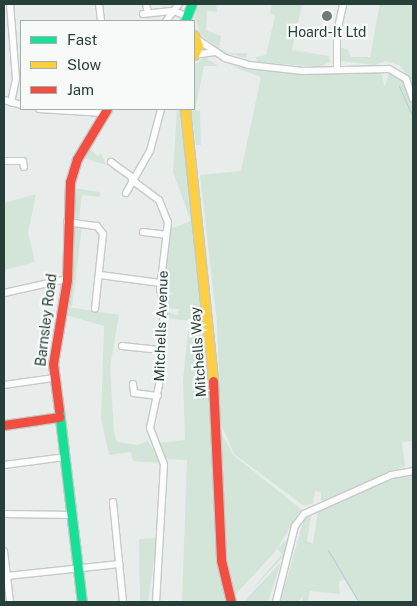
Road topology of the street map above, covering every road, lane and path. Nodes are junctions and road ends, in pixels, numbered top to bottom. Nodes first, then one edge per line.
1 (10, 4) edge
2 (99, 4) edge
3 (146, 4) edge
4 (179, 4) edge
5 (343, 4) edge
6 (174, 11) junction
7 (189, 14) edge
8 (101, 20) edge
9 (167, 20) edge
10 (195, 37) edge
11 (215, 52) junction
12 (18, 55) edge
13 (195, 55) edge
14 (337, 70) junction
15 (413, 99) edge
16 (4, 100) edge
17 (11, 102) junction
18 (20, 105) edge
19 (72, 110) edge
20 (161, 110) edge
21 (185, 110) edge
22 (106, 111) edge
23 (4, 161) edge
24 (111, 162) dead end
25 (24, 167) dead end
26 (133, 179) junction
27 (126, 193) dead end
28 (66, 222) junction
29 (143, 232) dead end
30 (166, 235) junction
31 (100, 275) junction
32 (67, 279) junction
33 (160, 283) junction
34 (4, 293) edge
35 (95, 309) dead end
36 (122, 346) dead end
37 (159, 350) junction
38 (53, 378) junction
39 (133, 384) dead end
40 (4, 385) edge
41 (158, 396) junction
42 (59, 417) junction
43 (4, 425) edge
44 (66, 457) junction
45 (4, 465) edge
46 (413, 471) edge
47 (113, 502) dead end
48 (4, 514) edge
49 (74, 515) junction
50 (4, 551) edge
51 (119, 564) junction
52 (78, 569) junction
53 (7, 576) junction
54 (231, 598) edge
55 (10, 602) edge
56 (82, 602) edge
57 (123, 602) edge
58 (156, 602) edge
59 (236, 602) edge
60 (276, 602) edge

1 - 12 street
2 - 8 street
3 - 6 street
4 - 6 street
5 - 14 street
6 - 7 street
6 - 9 street
10 - 11 street
11 - 13 street
11 - 14 street
12 - 17 street
14 - 15 street
16 - 17 street
17 - 18 street
19 - 22 street
20 - 26 street
21 - 54 street, Mitchells Way
22 - 28 street, Barnsley Road
23 - 25 street
24 - 26 street, Mitchells Avenue
26 - 27 street
26 - 30 street, Mitchells Avenue
28 - 31 street
28 - 32 street, Barnsley Road
29 - 30 street
30 - 33 street, Mitchells Avenue
31 - 33 street
31 - 35 street
32 - 34 street
32 - 38 street, Barnsley Road
33 - 37 street, Mitchells Avenue
36 - 37 street
37 - 41 street, Mitchells Avenue
38 - 40 street
38 - 42 street, Barnsley Road
39 - 41 street
41 - 58 street, Mitchells Avenue
42 - 43 street
42 - 44 street, Barnsley Road
44 - 45 street
44 - 49 street, Barnsley Road
46 - 60 street
47 - 51 street
48 - 49 street
49 - 52 street, Barnsley Road
50 - 53 street
51 - 52 street
51 - 57 street
52 - 53 street
52 - 56 street, Barnsley Road
53 - 55 street
54 - 59 street, Mitchells Way

